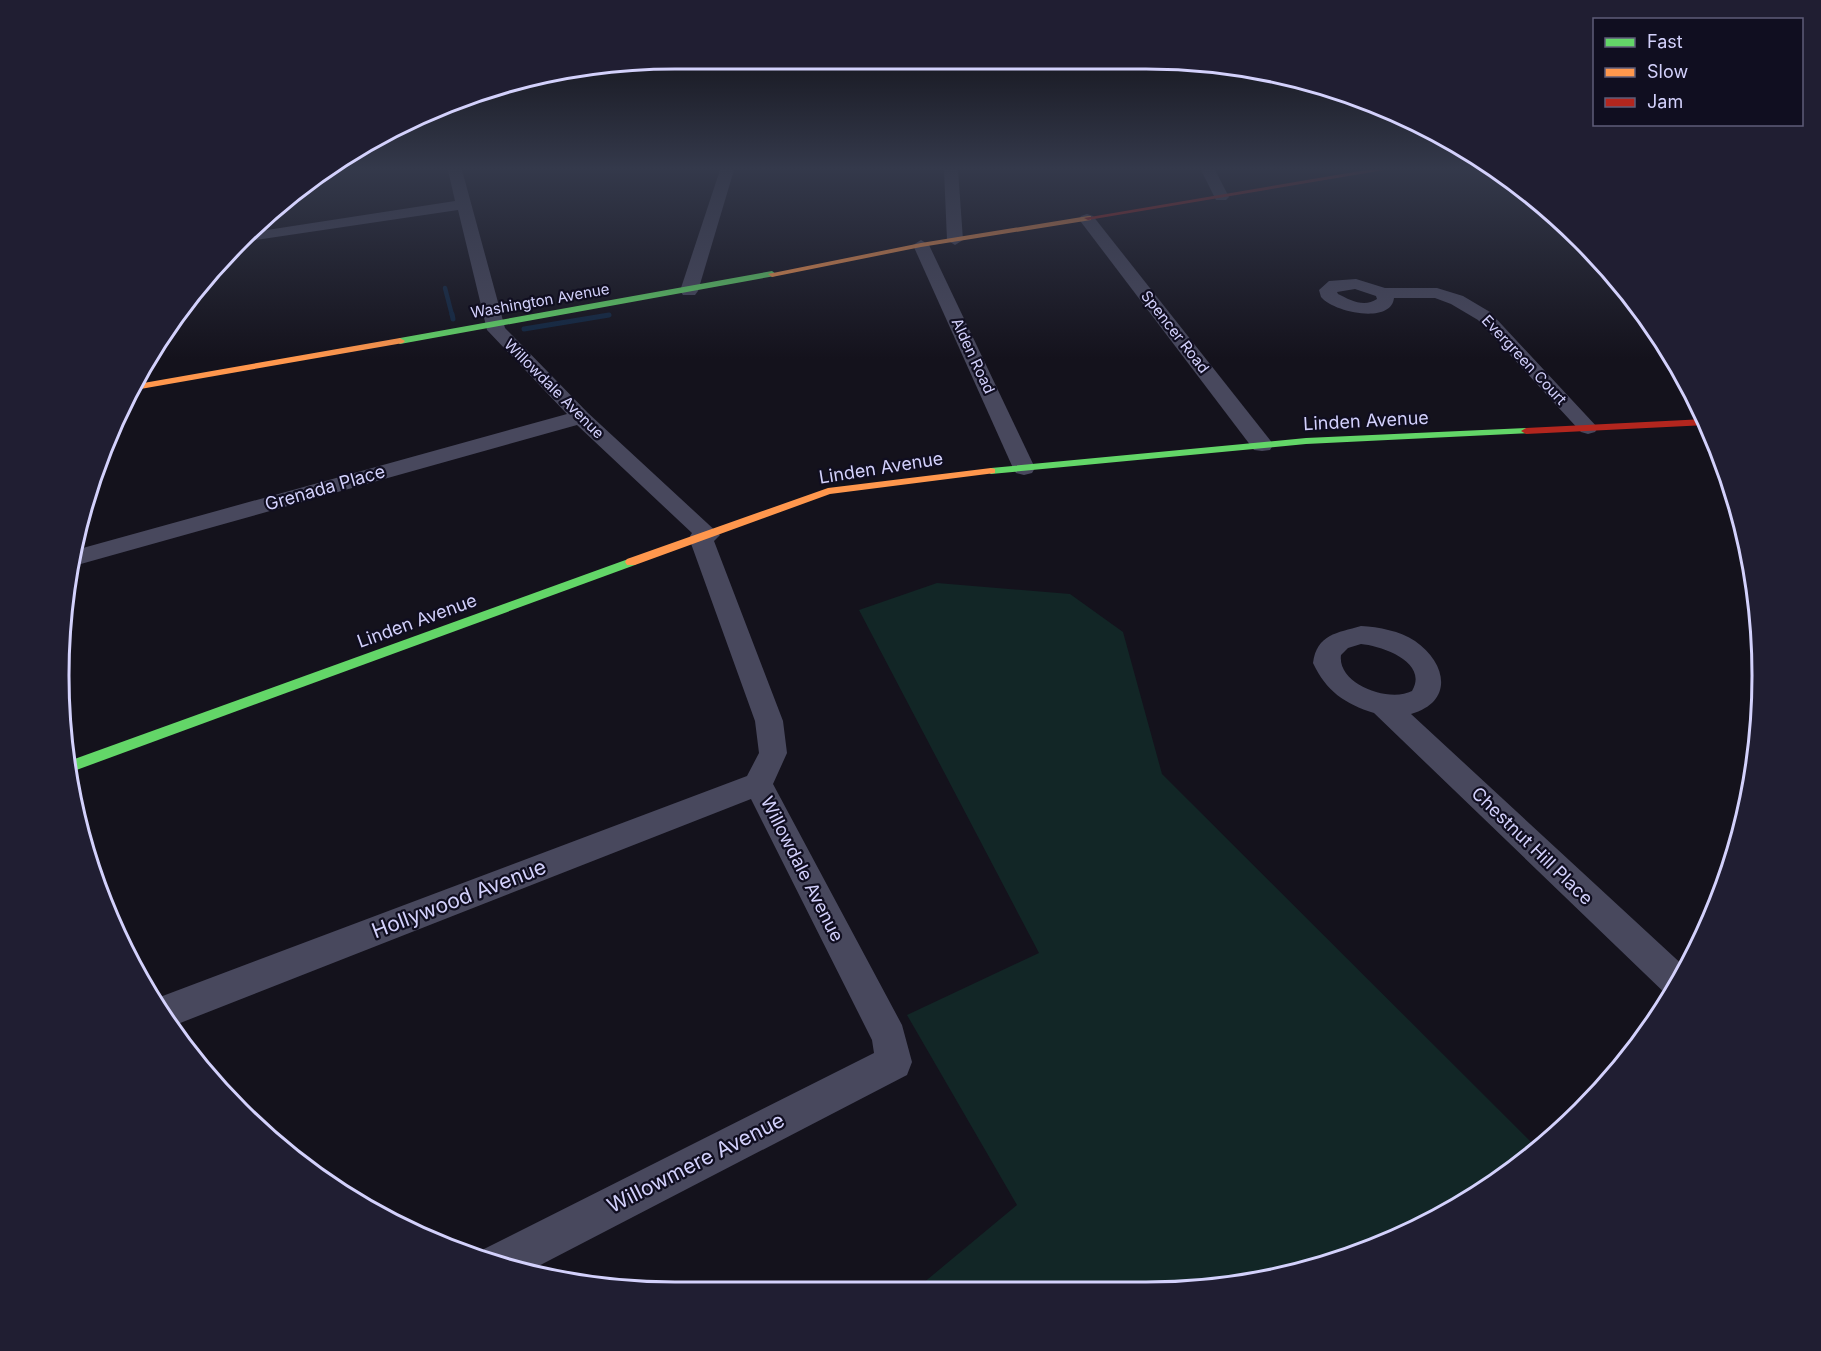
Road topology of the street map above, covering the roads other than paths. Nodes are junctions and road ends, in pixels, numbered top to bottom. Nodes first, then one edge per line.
1 (470, 233) edge
2 (707, 233) edge
3 (955, 233) edge
4 (999, 233) edge
5 (1098, 233) edge
6 (955, 240) junction
7 (921, 245) junction
8 (689, 291) junction
9 (1384, 293) dead end
10 (495, 326) junction
11 (143, 386) edge
12 (581, 417) junction
13 (1696, 422) edge
14 (1588, 428) junction
15 (1262, 445) junction
16 (1024, 468) junction
17 (704, 537) junction
18 (81, 556) edge
19 (1384, 706) dead end
20 (76, 764) edge
21 (758, 784) junction
22 (1672, 978) edge
23 (170, 1011) edge
24 (894, 1062) joint
25 (510, 1258) edge

1 - 10 street, Willowdale Avenue
2 - 8 street
3 - 6 street
4 - 6 street, Washington Avenue
5 - 15 street, Spencer Road
6 - 7 street, Washington Avenue
7 - 8 street, Washington Avenue
7 - 16 street, Alden Road
8 - 10 street, Washington Avenue
9 - 14 street, Evergreen Court
10 - 11 street, Washington Avenue
10 - 12 street, Willowdale Avenue
12 - 17 street, Willowdale Avenue
12 - 18 street, Grenada Place
13 - 14 street, Linden Avenue
14 - 15 street, Linden Avenue
15 - 16 street, Linden Avenue
16 - 17 street, Linden Avenue
17 - 20 street, Linden Avenue
17 - 21 street, Willowdale Avenue
19 - 22 street, Chestnut Hill Place
21 - 23 street, Hollywood Avenue
21 - 24 street, Willowdale Avenue
24 - 25 street, Willowmere Avenue

